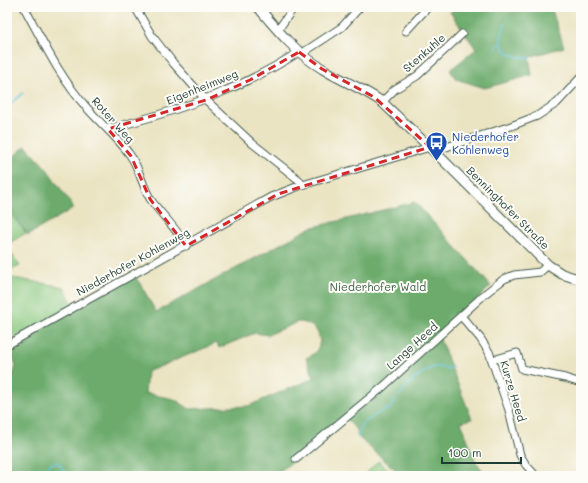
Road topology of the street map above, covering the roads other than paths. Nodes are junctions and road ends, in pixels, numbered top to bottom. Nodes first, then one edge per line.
1 (24, 7) edge
2 (135, 7) edge
3 (258, 7) edge
4 (294, 7) edge
5 (360, 7) edge
6 (428, 7) edge
7 (278, 30) junction
8 (406, 31) dead end
9 (462, 34) dead end
10 (300, 53) junction
11 (581, 76) edge
12 (206, 100) junction
13 (382, 102) junction
14 (108, 129) junction
15 (432, 149) junction
16 (302, 186) junction
17 (186, 246) junction
18 (548, 265) junction
19 (581, 280) edge
20 (461, 316) junction
21 (7, 345) edge
22 (492, 360) junction
23 (581, 383) edge
24 (296, 459) dead end
25 (536, 476) edge

1 - 14 street, Roter Weg
2 - 12 street
3 - 7 main road, Benninghofer Straße
4 - 7 street
5 - 10 street, Eigenheimweg
6 - 8 street
7 - 10 main road, Benninghofer Straße
9 - 13 street, Stenkuhle
10 - 12 street, Eigenheimweg
10 - 13 main road, Benninghofer Straße
11 - 15 street, Niederhofer Kohlenweg
12 - 14 street, Eigenheimweg
12 - 16 street
13 - 15 main road, Benninghofer Straße
14 - 17 street, Roter Weg
15 - 16 street, Niederhofer Kohlenweg
15 - 18 main road, Benninghofer Straße
16 - 17 street, Niederhofer Kohlenweg
17 - 21 street, Niederhofer Kohlenweg
18 - 19 main road, Benninghofer Straße
18 - 20 street, Lange Heed
20 - 22 street, Kurze Heed
20 - 24 street, Lange Heed
22 - 23 street
22 - 25 street, Kurze Heed

